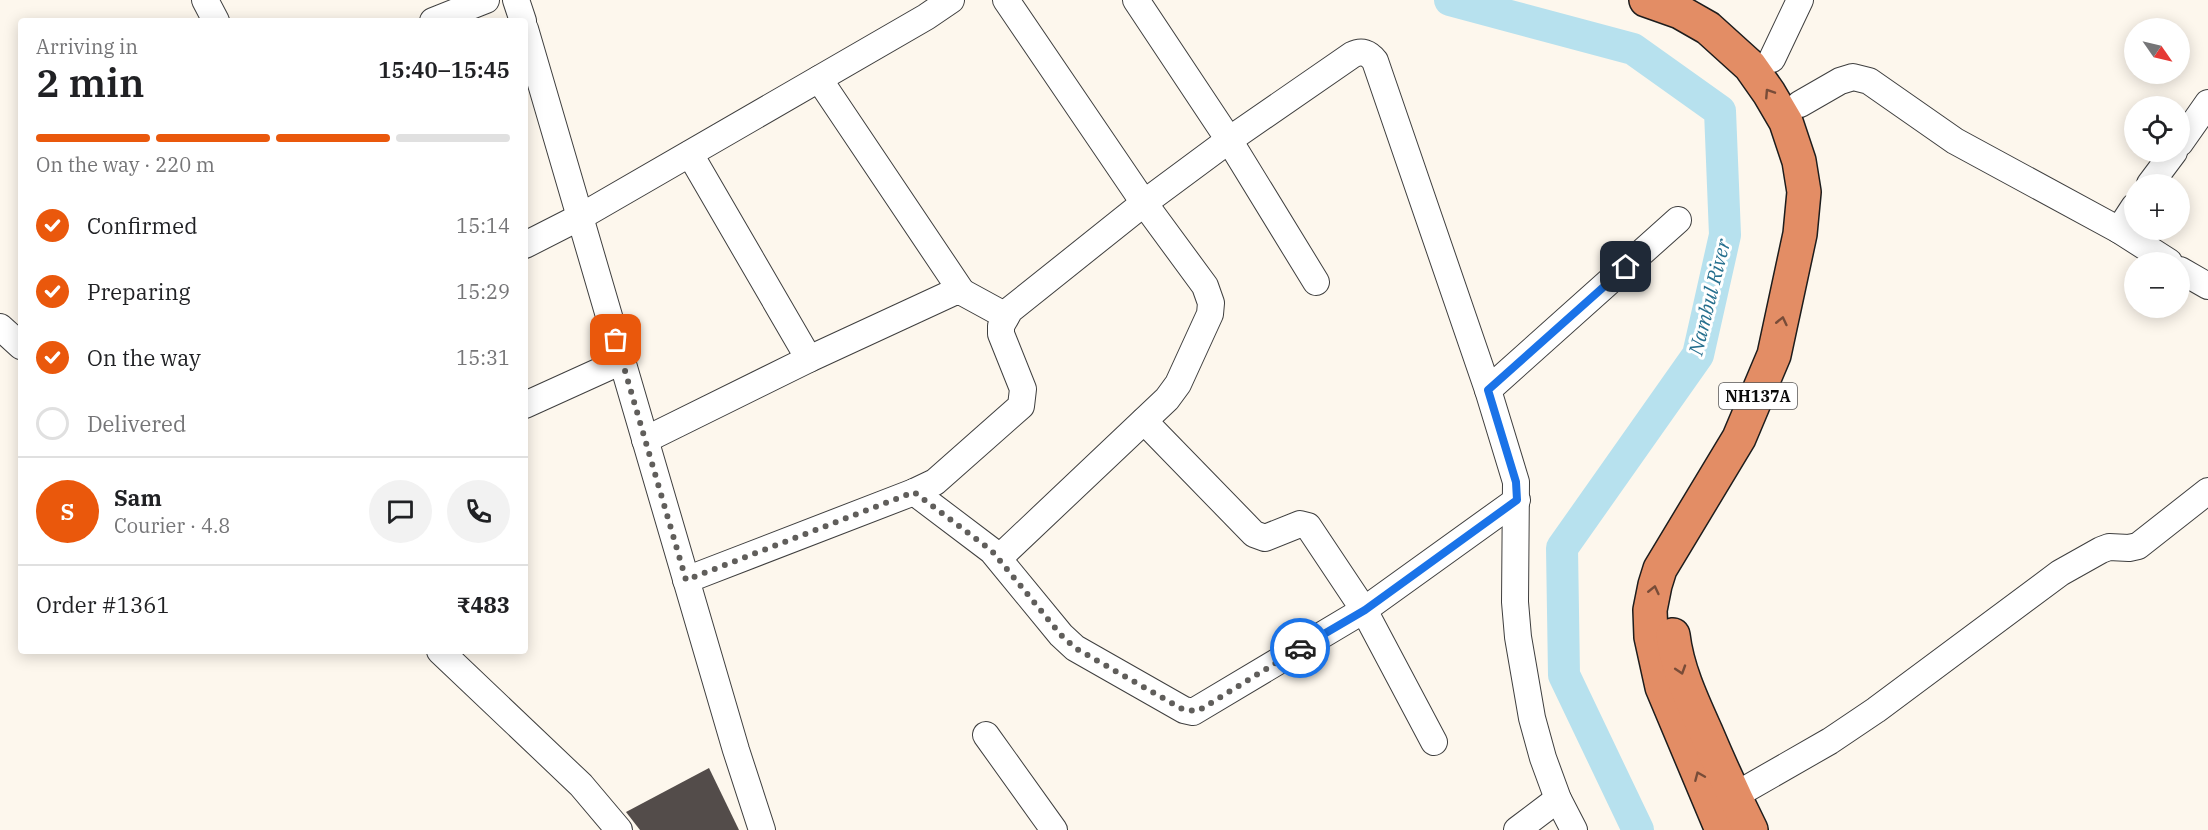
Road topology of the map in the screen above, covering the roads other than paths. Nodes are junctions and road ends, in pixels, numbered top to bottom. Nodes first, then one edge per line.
1 (205, 0) edge
2 (486, 0) edge
3 (516, 0) edge
4 (951, 0) edge
5 (1006, 0) edge
6 (1136, 0) edge
7 (1646, 0) edge
8 (1800, 0) edge
9 (1688, 4) edge
10 (214, 18) edge
11 (441, 18) edge
12 (522, 18) edge
13 (528, 39) edge
14 (1772, 59) junction
15 (819, 79) junction
16 (2208, 103) edge
17 (1800, 104) junction
18 (2190, 129) edge
19 (1229, 140) junction
20 (690, 154) junction
21 (1144, 203) junction
22 (580, 217) junction
23 (1678, 220) dead end
24 (2124, 222) edge
25 (2119, 230) junction
26 (528, 243) edge
27 (2153, 252) edge
28 (2190, 275) edge
29 (1317, 282) dead end
30 (2207, 284) edge
31 (962, 292) junction
32 (1006, 316) junction
33 (809, 359) junction
34 (622, 361) junction
35 (1488, 390) junction
36 (528, 404) edge
37 (1144, 421) junction
38 (645, 440) junction
39 (914, 492) junction
40 (2208, 492) edge
41 (1517, 500) junction
42 (999, 558) junction
43 (686, 580) junction
44 (1365, 610) junction
45 (443, 654) edge
46 (986, 735) dead end
47 (1434, 742) dead end
48 (1734, 796) junction
49 (1558, 799) junction
50 (619, 830) edge
51 (762, 830) edge
52 (1054, 830) edge
53 (1517, 830) edge
54 (1574, 830) edge
55 (1722, 830) edge
56 (1751, 830) edge

1 - 10 street
2 - 11 street
3 - 12 street
4 - 15 street
5 - 21 street
6 - 19 street
7 - 9 highway, NH137A
8 - 14 street
9 - 14 highway, NH137A
55 -> 9 highway, NH137A
13 - 22 street
14 - 17 highway, NH137A
15 - 20 street
15 - 31 street
16 - 18 street
17 - 25 street
17 -> 48 highway, NH137A
19 - 21 street
19 - 29 street
19 - 35 street
20 - 22 street
20 - 33 street
21 - 32 street
21 - 37 street
22 - 26 street
22 - 34 street
23 - 35 street
24 - 25 street
25 - 27 street
28 - 30 street
31 - 32 street
31 - 33 street
32 - 39 street
33 - 38 street
34 - 36 street
34 - 38 street
35 - 41 street
37 - 42 street
37 - 44 street
38 - 43 street
39 - 42 street
39 - 43 street
40 - 48 street
41 - 44 street
41 - 49 street
42 - 44 street
43 - 51 street
44 - 47 street
45 - 50 street
46 - 52 street
48 - 56 highway, NH137A
49 - 53 street
49 - 54 street

